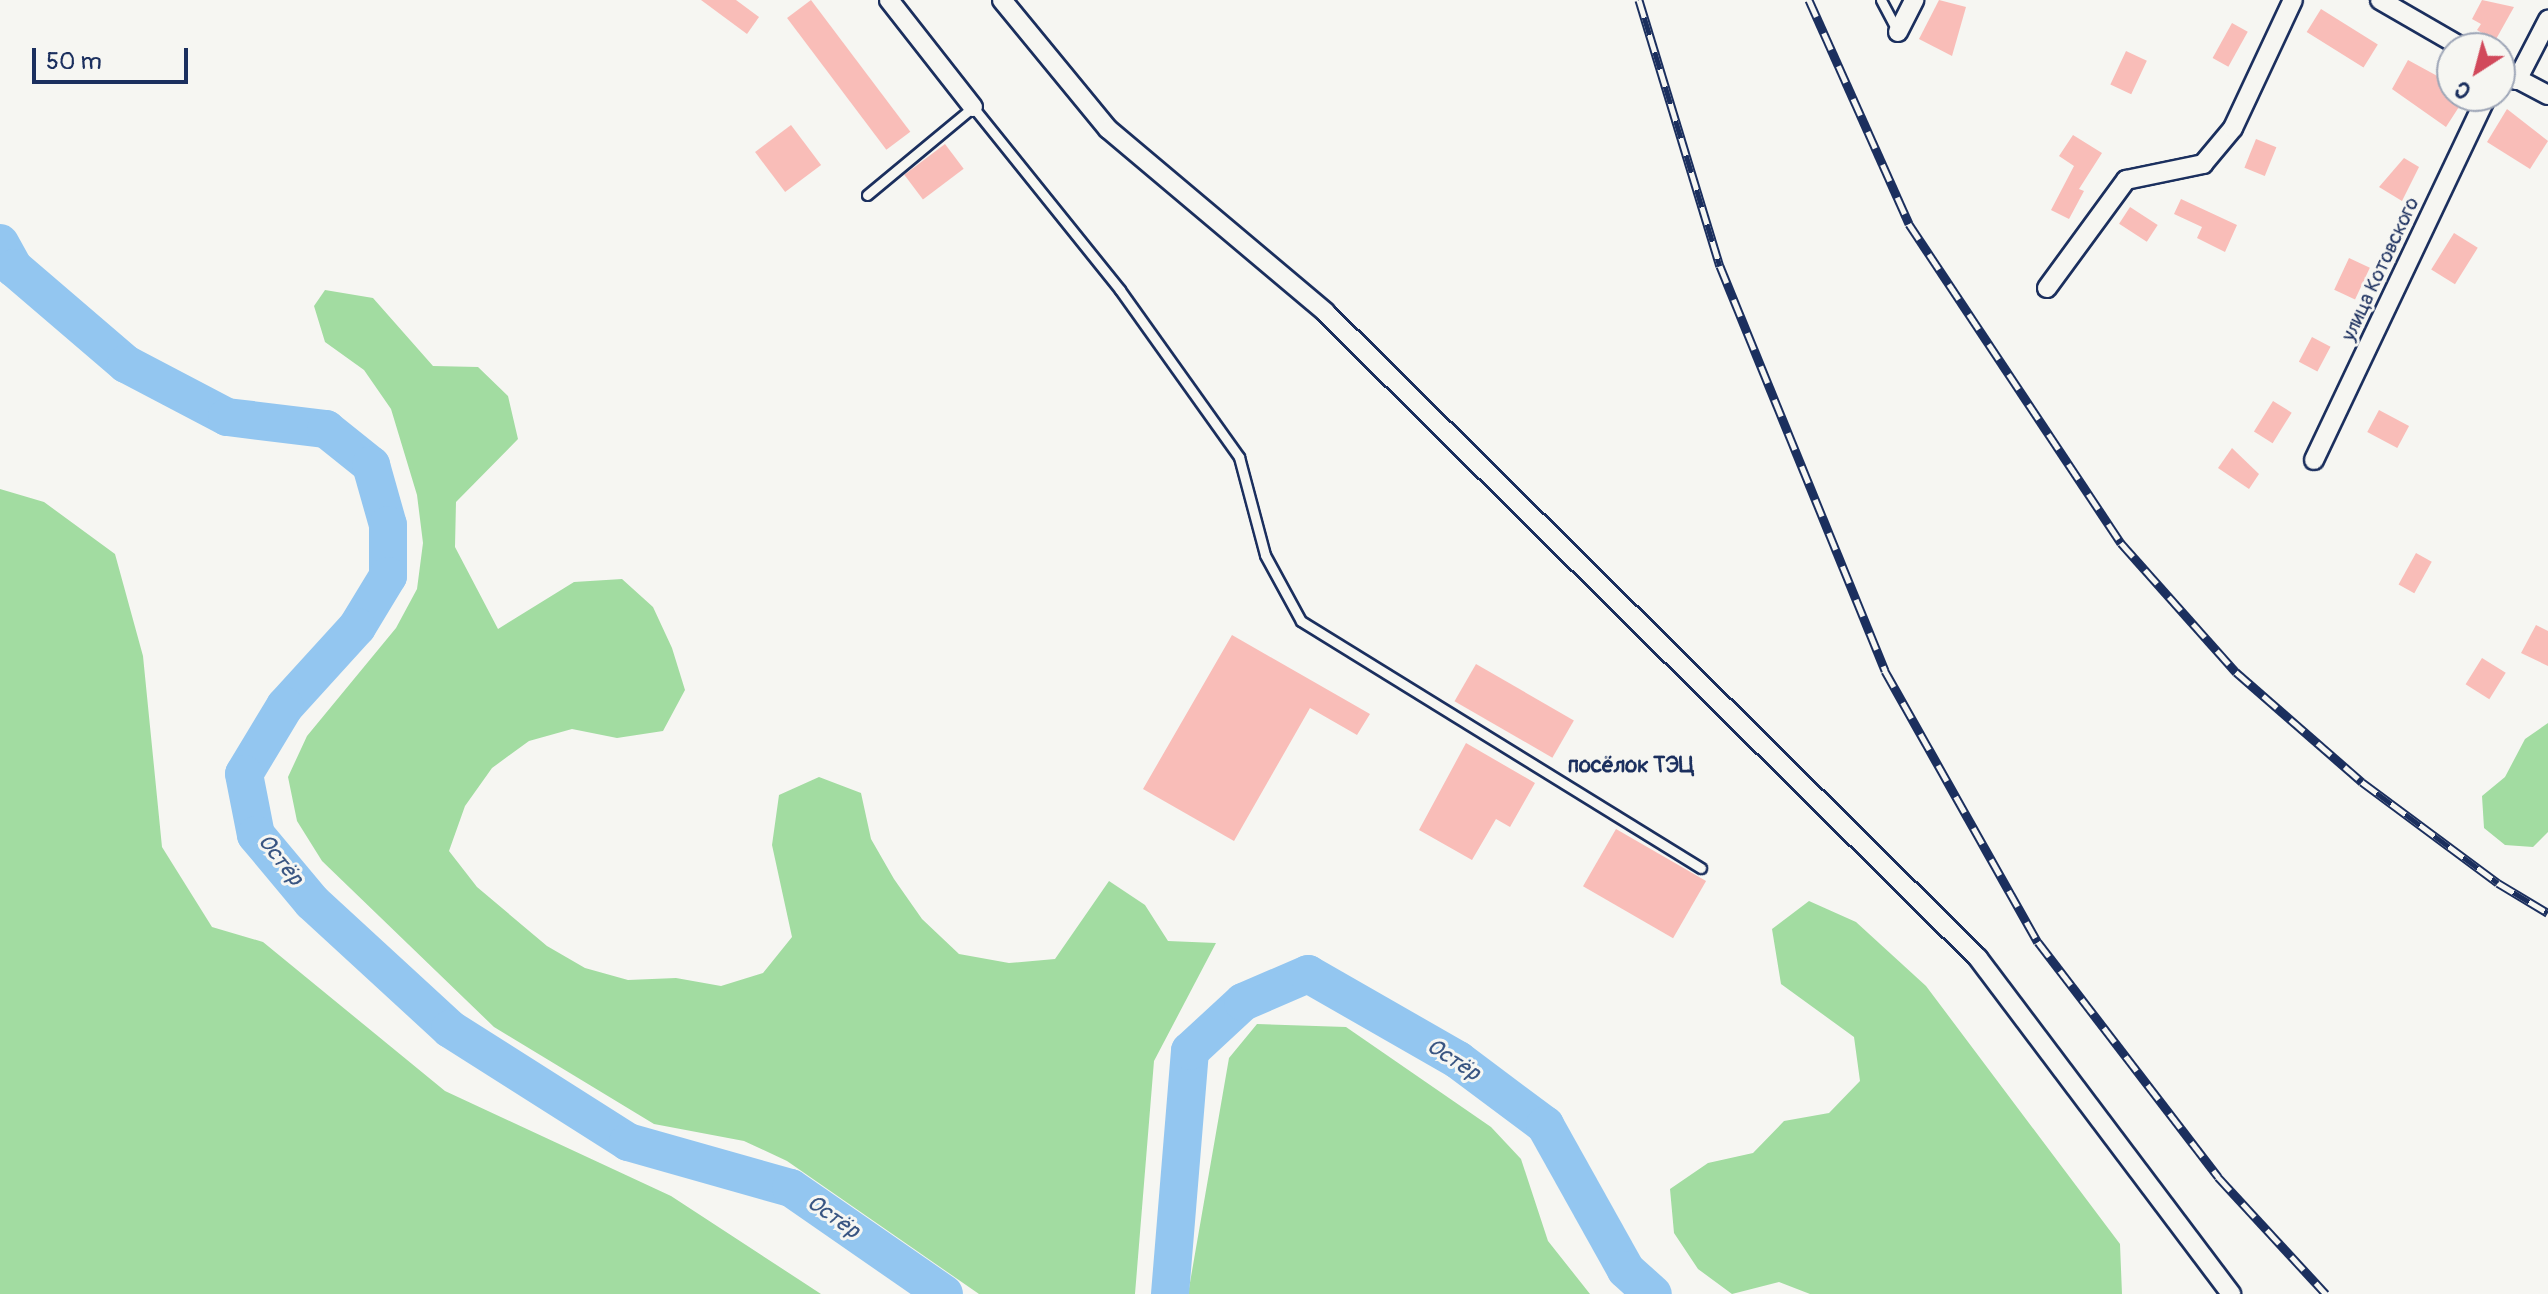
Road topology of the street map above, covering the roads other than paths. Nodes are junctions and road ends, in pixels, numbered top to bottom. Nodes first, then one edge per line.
1 (889, 0) edge
2 (1002, 0) edge
3 (1881, 0) edge
4 (1914, 0) edge
5 (2293, 0) edge
6 (2380, 0) edge
7 (2548, 20) edge
8 (1898, 32) joint
9 (2436, 32) edge
10 (2516, 66) edge
11 (2516, 81) edge
12 (2548, 95) edge
13 (973, 107) junction
14 (2479, 112) edge
15 (867, 195) dead end
16 (2047, 288) dead end
17 (2314, 460) dead end
18 (1701, 868) dead end
19 (2231, 1294) edge

1 - 13 street
2 - 19 street
3 - 8 lane
4 - 8 street
5 - 16 street
6 - 9 street
7 - 10 street
11 - 12 street
13 - 15 lane
13 - 18 lane
14 - 17 street, улица Котовского

